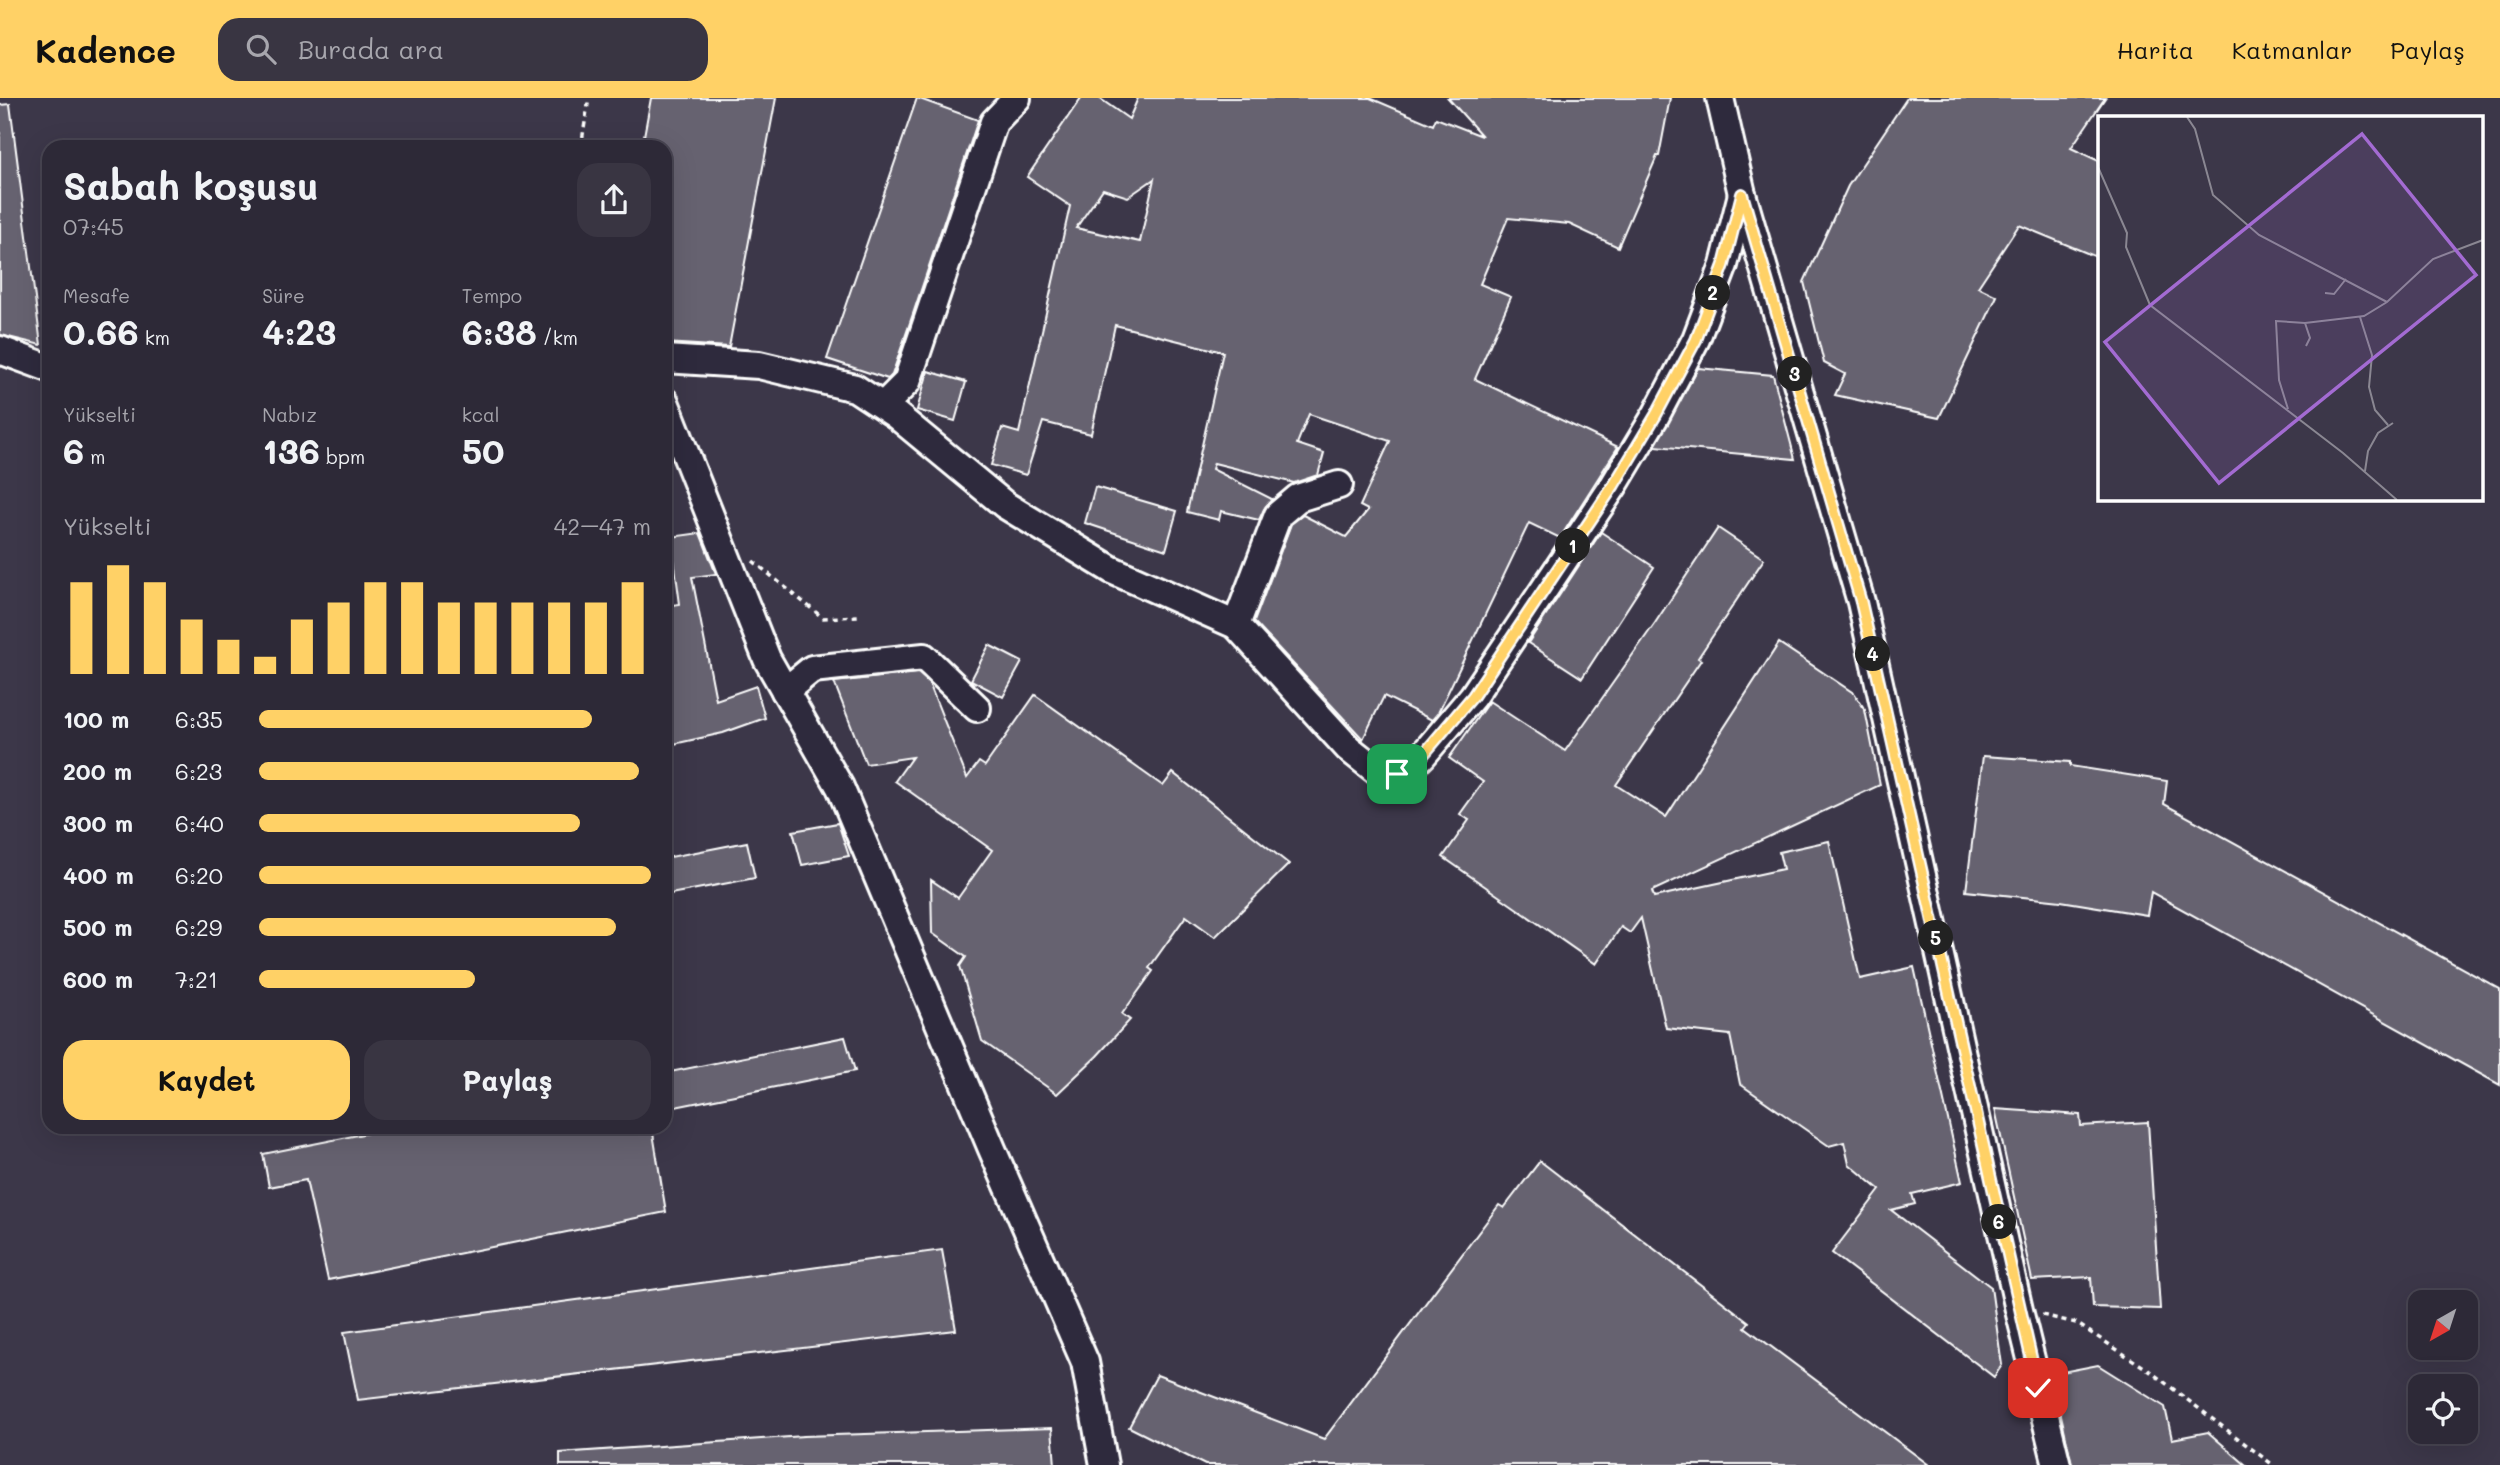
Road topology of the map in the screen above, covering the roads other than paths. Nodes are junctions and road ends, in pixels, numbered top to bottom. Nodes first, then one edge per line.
1 (1017, 98) edge
2 (1720, 98) edge
3 (1742, 194) junction
4 (0, 350) edge
5 (672, 359) edge
6 (42, 365) edge
7 (883, 406) junction
8 (672, 420) edge
9 (1339, 485) dead end
10 (1236, 625) junction
11 (785, 691) junction
12 (977, 708) dead end
13 (1104, 1465) edge
14 (2057, 1465) edge

1 - 7 street
2 - 3 street
3 - 10 street
3 - 14 street
4 - 6 street
5 - 7 street
7 - 10 street
8 - 11 street
9 - 10 street
11 - 12 street
11 - 13 street

